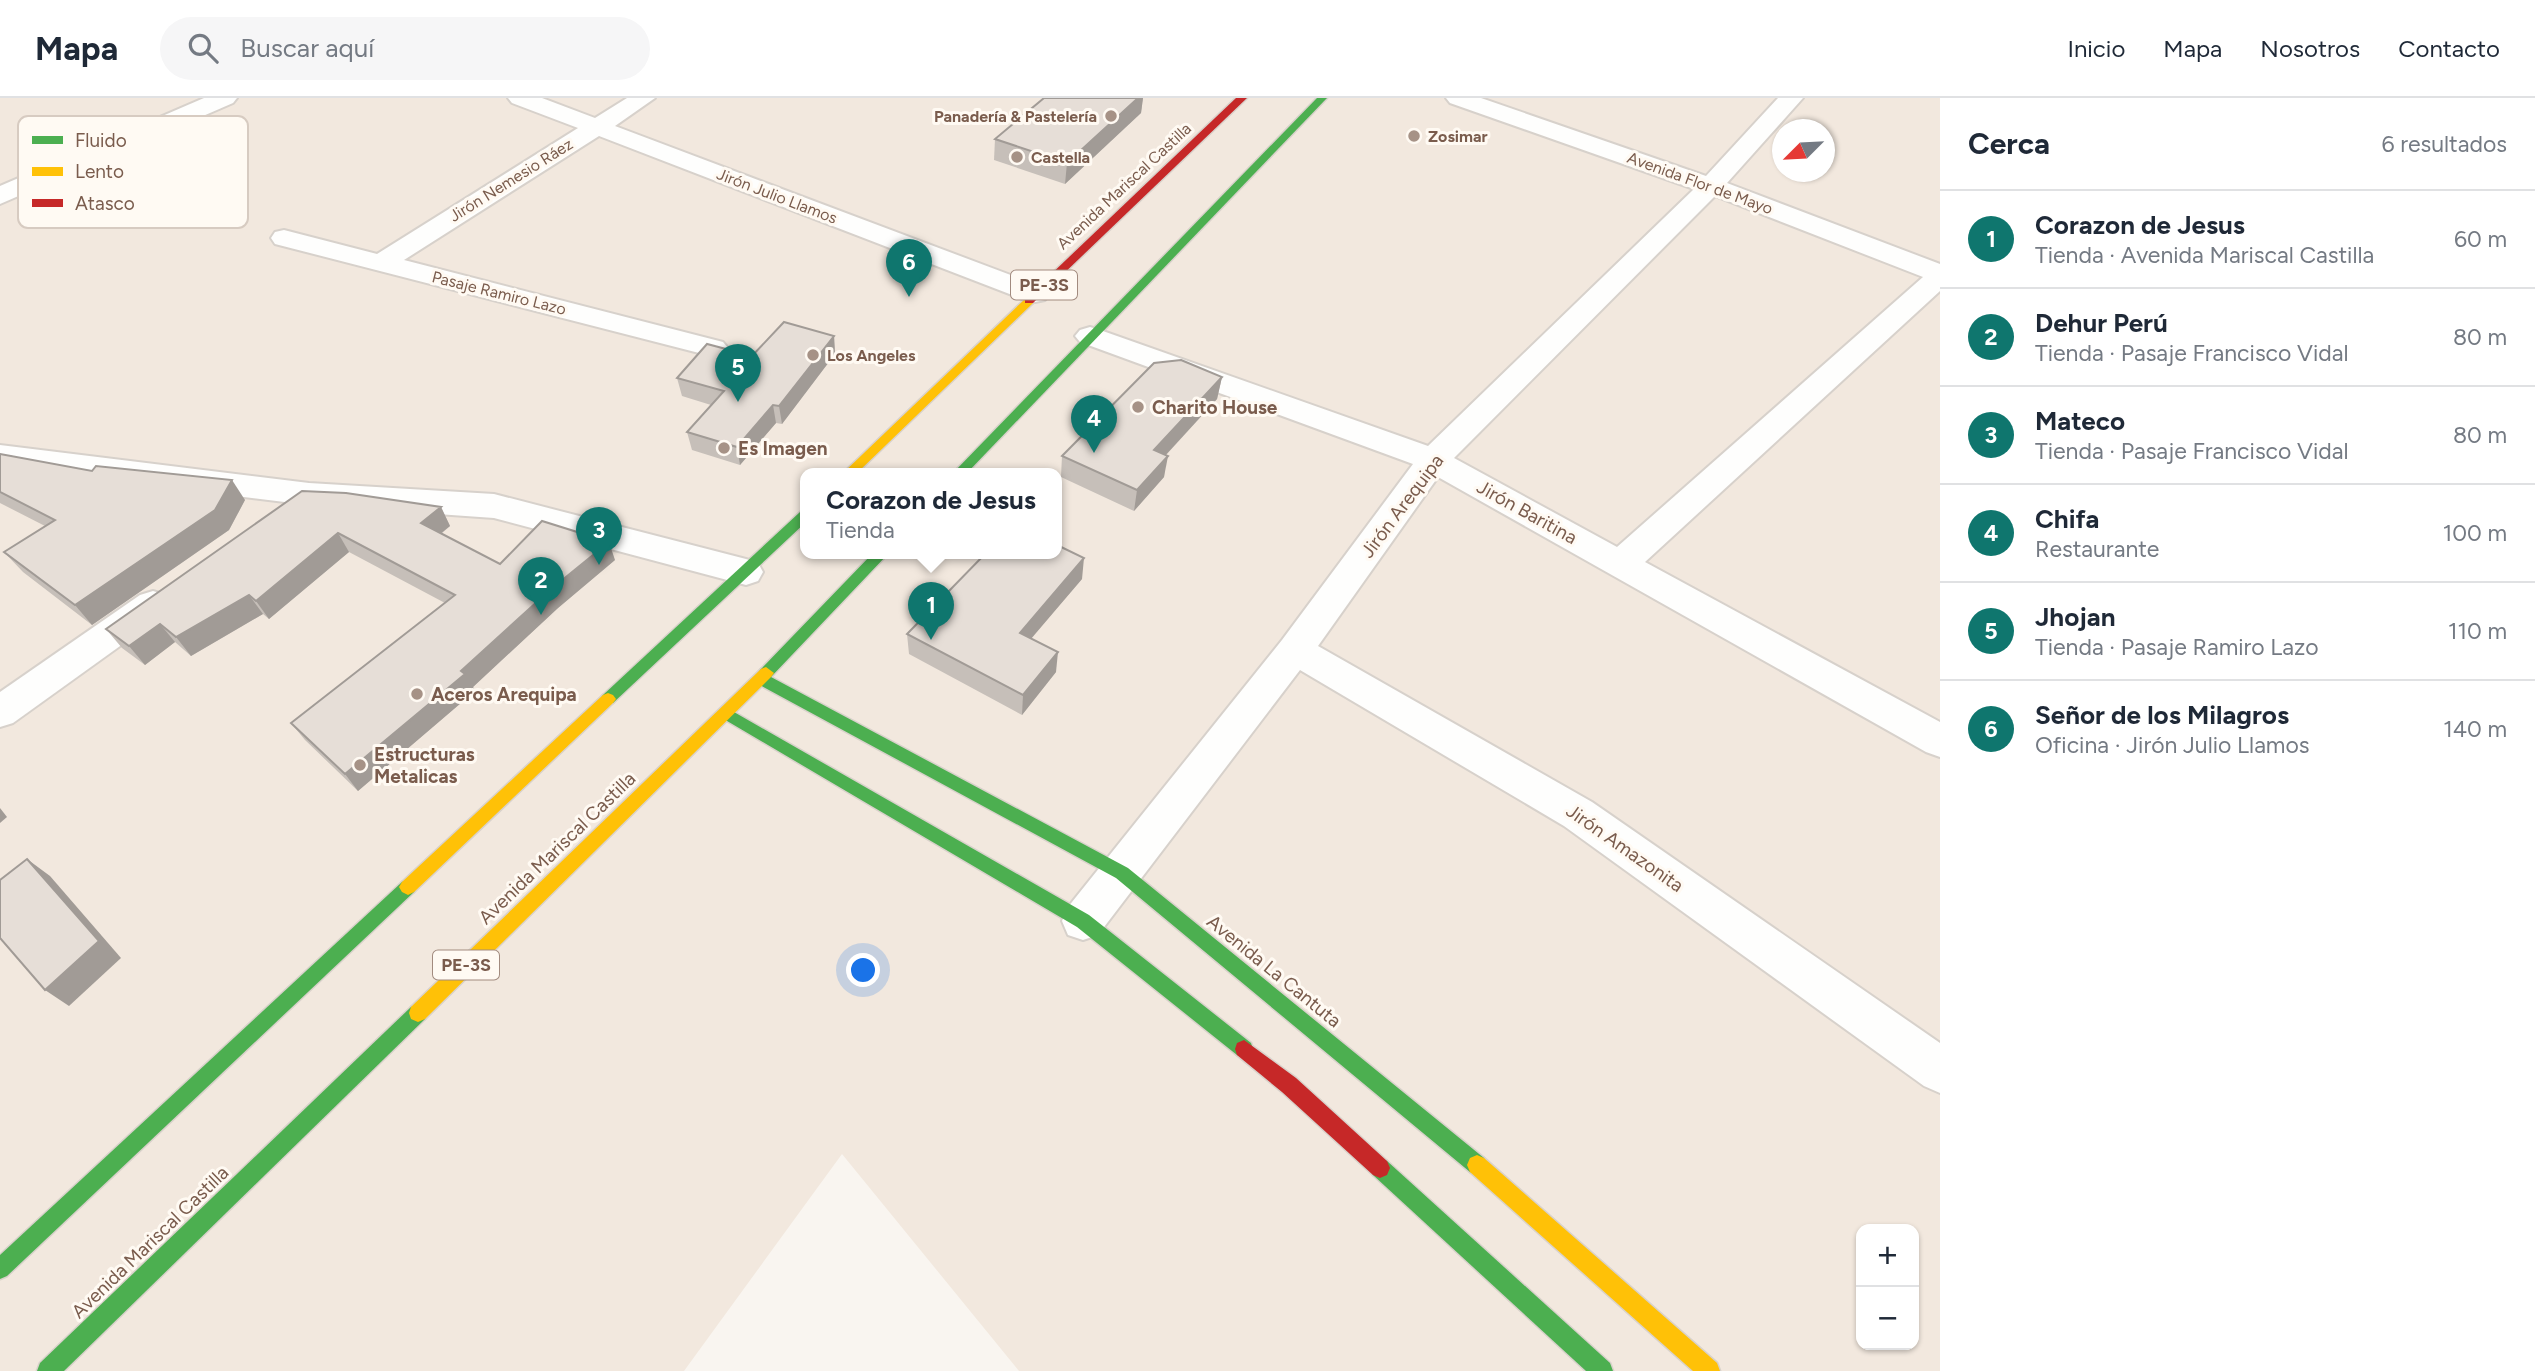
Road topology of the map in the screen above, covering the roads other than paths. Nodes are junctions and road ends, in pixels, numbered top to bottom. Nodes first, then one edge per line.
1 (225, 98) edge
2 (520, 98) edge
3 (643, 98) edge
4 (1242, 98) edge
5 (1322, 98) edge
6 (1458, 98) edge
7 (1791, 98) edge
8 (181, 116) edge
9 (594, 127) junction
10 (1711, 186) junction
11 (18, 188) edge
12 (0, 196) edge
13 (284, 238) dead end
14 (381, 263) junction
15 (1940, 275) edge
16 (1035, 294) junction
17 (1090, 336) junction
18 (713, 348) edge
19 (0, 457) edge
20 (1433, 460) junction
21 (854, 468) edge
22 (964, 468) edge
23 (309, 494) junction
24 (275, 518) edge
25 (800, 520) edge
26 (876, 559) edge
27 (1619, 565) junction
28 (746, 572) junction
29 (183, 583) edge
30 (1295, 650) junction
31 (761, 679) junction
32 (0, 712) edge
33 (727, 714) junction
34 (1940, 741) edge
35 (1122, 873) junction
36 (1083, 921) junction
37 (1940, 1070) edge
38 (0, 1269) edge
39 (48, 1371) edge
40 (1602, 1371) edge
41 (1709, 1371) edge

1 - 8 street
2 - 9 street, Jirón Julio Llamos
3 - 9 street, Jirón Nemesio Ráez
4 - 16 main road, Avenida Mariscal Castilla / PE-3S
5 - 17 main road
6 - 10 street, Avenida Flor de Mayo
7 - 10 street, Jirón Arequipa
9 - 14 street, Jirón Nemesio Ráez
9 - 16 street, Jirón Julio Llamos
10 - 15 street, Avenida Flor de Mayo
10 - 20 street, Jirón Arequipa
11 - 12 street
13 - 14 street, Pasaje Ramiro Lazo
14 - 18 street, Pasaje Ramiro Lazo
15 - 27 street
16 - 21 main road, Avenida Mariscal Castilla / PE-3S
17 - 20 street, Jirón Baritina
17 - 22 main road
19 - 23 street
20 - 27 street, Jirón Baritina
20 - 30 street, Jirón Arequipa
23 - 24 street
23 - 28 street
25 - 28 main road
26 - 31 main road, Avenida Mariscal Castilla / PE-3S
27 - 34 street, Jirón Baritina
28 - 38 main road
29 - 32 street
30 - 35 street, Jirón Arequipa
30 - 37 street, Jirón Amazonita
31 - 33 main road, Avenida Mariscal Castilla / PE-3S
31 - 35 main road, Avenida La Cantuta
33 - 36 main road
33 - 39 main road, Avenida Mariscal Castilla / PE-3S
35 - 36 street, Jirón Arequipa
35 - 41 main road, Avenida La Cantuta
36 - 40 main road

